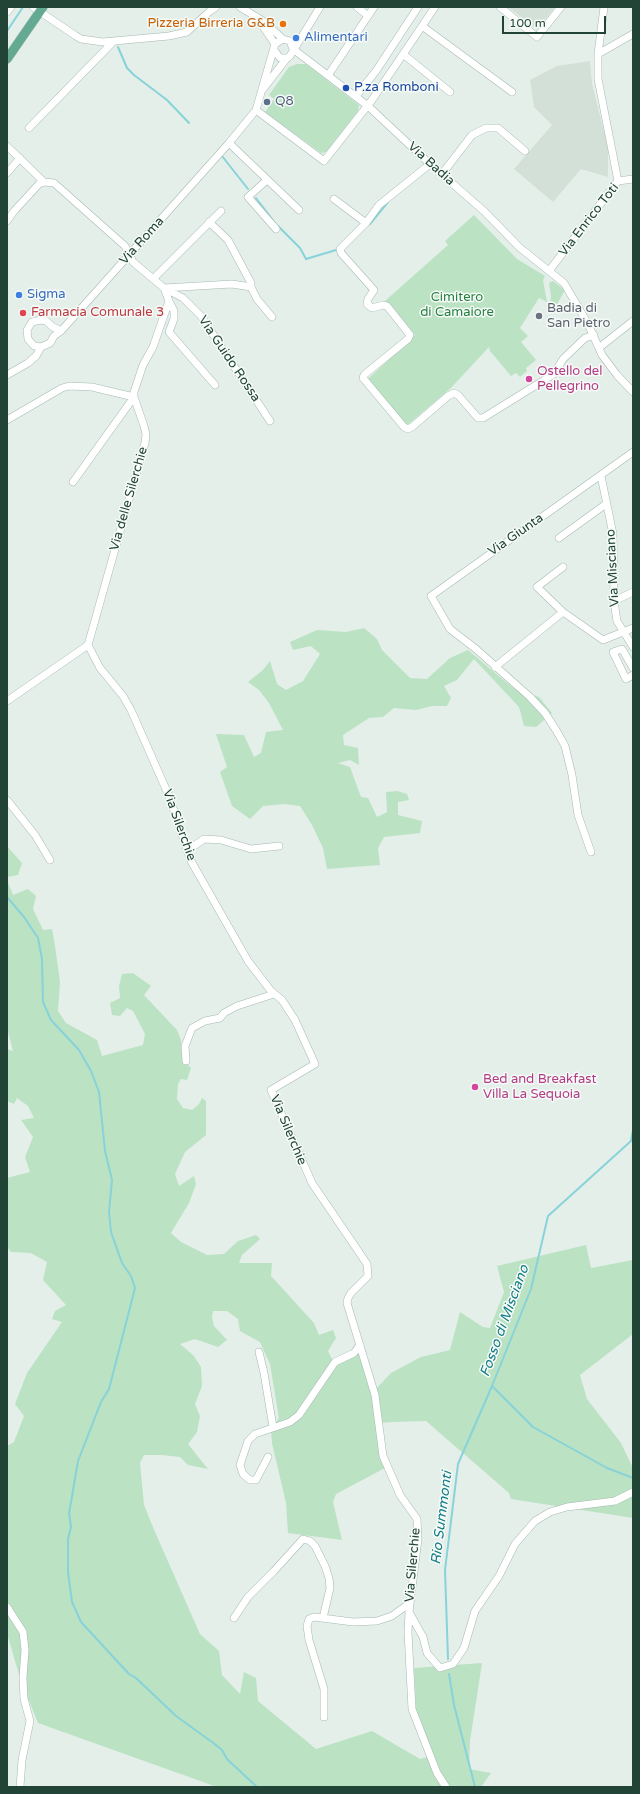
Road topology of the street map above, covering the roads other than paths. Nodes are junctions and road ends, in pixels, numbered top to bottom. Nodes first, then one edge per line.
1 (11, 7) edge
2 (216, 7) edge
3 (240, 7) edge
4 (320, 7) edge
5 (357, 7) edge
6 (374, 7) edge
7 (418, 7) edge
8 (435, 7) edge
9 (500, 7) edge
10 (561, 7) edge
11 (604, 7) edge
12 (37, 9) edge
13 (7, 12) edge
14 (368, 16) junction
15 (259, 20) junction
16 (422, 26) junction
17 (633, 34) edge
18 (283, 39) junction
19 (114, 41) junction
20 (274, 47) junction
21 (293, 49) junction
22 (403, 54) junction
23 (598, 54) junction
24 (288, 57) junction
25 (7, 59) edge
26 (310, 59) junction
27 (329, 74) junction
28 (261, 91) junction
29 (450, 92) dead end
30 (512, 92) dead end
31 (356, 96) junction
32 (368, 106) junction
33 (256, 110) junction
34 (29, 128) dead end
35 (229, 143) junction
36 (7, 146) edge
37 (525, 151) dead end
38 (20, 158) junction
39 (430, 164) junction
40 (7, 173) edge
41 (442, 174) junction
42 (633, 179) edge
43 (267, 180) junction
44 (618, 181) junction
45 (44, 182) junction
46 (334, 199) dead end
47 (299, 210) dead end
48 (221, 211) dead end
49 (7, 221) edge
50 (209, 222) junction
51 (366, 223) junction
52 (276, 229) dead end
53 (129, 255) junction
54 (549, 271) junction
55 (154, 279) junction
56 (251, 287) junction
57 (164, 288) junction
58 (169, 302) junction
59 (272, 317) dead end
60 (633, 321) edge
61 (53, 327) junction
62 (61, 331) junction
63 (594, 335) junction
64 (54, 336) junction
65 (37, 346) junction
66 (600, 346) junction
67 (7, 375) edge
68 (216, 385) dead end
69 (633, 392) edge
70 (134, 397) junction
71 (7, 420) edge
72 (270, 421) dead end
73 (633, 452) edge
74 (601, 476) junction
75 (73, 482) dead end
76 (606, 504) junction
77 (559, 538) dead end
78 (563, 567) dead end
79 (633, 592) edge
80 (614, 601) junction
81 (563, 612) junction
82 (633, 628) edge
83 (623, 633) junction
84 (88, 646) junction
85 (633, 648) edge
86 (495, 667) junction
87 (633, 668) edge
88 (633, 675) edge
89 (7, 701) edge
90 (7, 800) edge
91 (279, 846) dead end
92 (188, 850) junction
93 (591, 852) dead end
94 (50, 860) dead end
95 (274, 994) junction
96 (186, 1061) dead end
97 (360, 1345) junction
98 (258, 1352) dead end
99 (273, 1427) junction
100 (268, 1457) dead end
101 (633, 1492) edge
102 (410, 1603) junction
103 (7, 1607) edge
104 (409, 1612) junction
105 (234, 1618) dead end
106 (323, 1618) junction
107 (324, 1717) dead end
108 (20, 1787) edge
109 (446, 1787) edge

1 - 13 street
2 - 19 street
3 - 15 street, Via Badia
4 - 21 street
5 - 14 street
6 - 14 street
7 - 31 street
8 - 16 street
9 - 10 street
11 - 23 street
12 - 19 street
12 - 25 main road
14 - 27 street
15 - 18 street, Via Badia
15 - 20 street, Via Badia
16 - 22 street
16 - 30 street
17 - 23 street
18 - 20 street
18 - 21 street, Via Badia
19 - 34 street
20 - 24 street, Via Badia
20 - 28 street, Via Roma
21 - 24 street
21 - 26 street, Via Badia
22 - 29 street
22 - 32 street
23 - 44 street
24 - 26 street, Via Badia
24 - 28 street, Via Roma
26 - 27 street, Via Badia
27 - 31 street, Via Badia
28 - 33 street, Via Roma
31 - 32 street, Via Badia
32 - 33 street
32 - 39 street, Via Badia
33 - 35 street, Via Roma
35 - 43 street
35 - 53 street, Via Roma
36 - 38 street
37 - 41 street
38 - 40 street
38 - 45 street
39 - 41 street, Via Badia
39 - 51 street
41 - 54 street, Via Badia
42 - 44 street, Via Enrico Toti
43 - 47 street
43 - 52 street
44 - 54 street, Via Enrico Toti
45 - 49 street
45 - 53 street
46 - 51 street
48 - 50 street
50 - 55 street
50 - 56 street
51 - 63 street
53 - 55 street
53 - 62 street, Via Roma
54 - 63 street, Via Badia
55 - 57 street
56 - 57 street
56 - 59 street
57 - 58 street
57 - 72 street, Via Guido Rossa
58 - 68 street
58 - 70 street
60 - 66 street
61 - 62 street
61 - 64 street
61 - 65 street
62 - 64 street, Via Roma
63 - 66 street, Via Badia
64 - 65 street, Via Roma
65 - 67 street
66 - 69 street, Via Badia
70 - 71 street
70 - 75 street
70 - 84 street, Via delle Silerchie
73 - 74 street
74 - 76 street, Via Misciano
74 - 86 street, Via Giunta
76 - 77 street
76 - 80 street, Via Misciano
78 - 81 street
79 - 80 street
80 - 83 street, Via Misciano
81 - 83 street
81 - 86 street
82 - 83 street
83 - 85 street, Via Misciano
84 - 89 street
84 - 92 street, Via Silerchie
86 - 93 street
87 - 88 street
90 - 94 street
91 - 92 street
92 - 95 street, Via Silerchie
95 - 96 street
95 - 97 street, Via Silerchie
97 - 99 street
97 - 102 street, Via Silerchie
98 - 99 street
99 - 100 street
101 - 104 street
102 - 104 street, Via Silerchie
102 - 106 street
103 - 108 street
104 - 109 street
105 - 106 street
106 - 107 street

